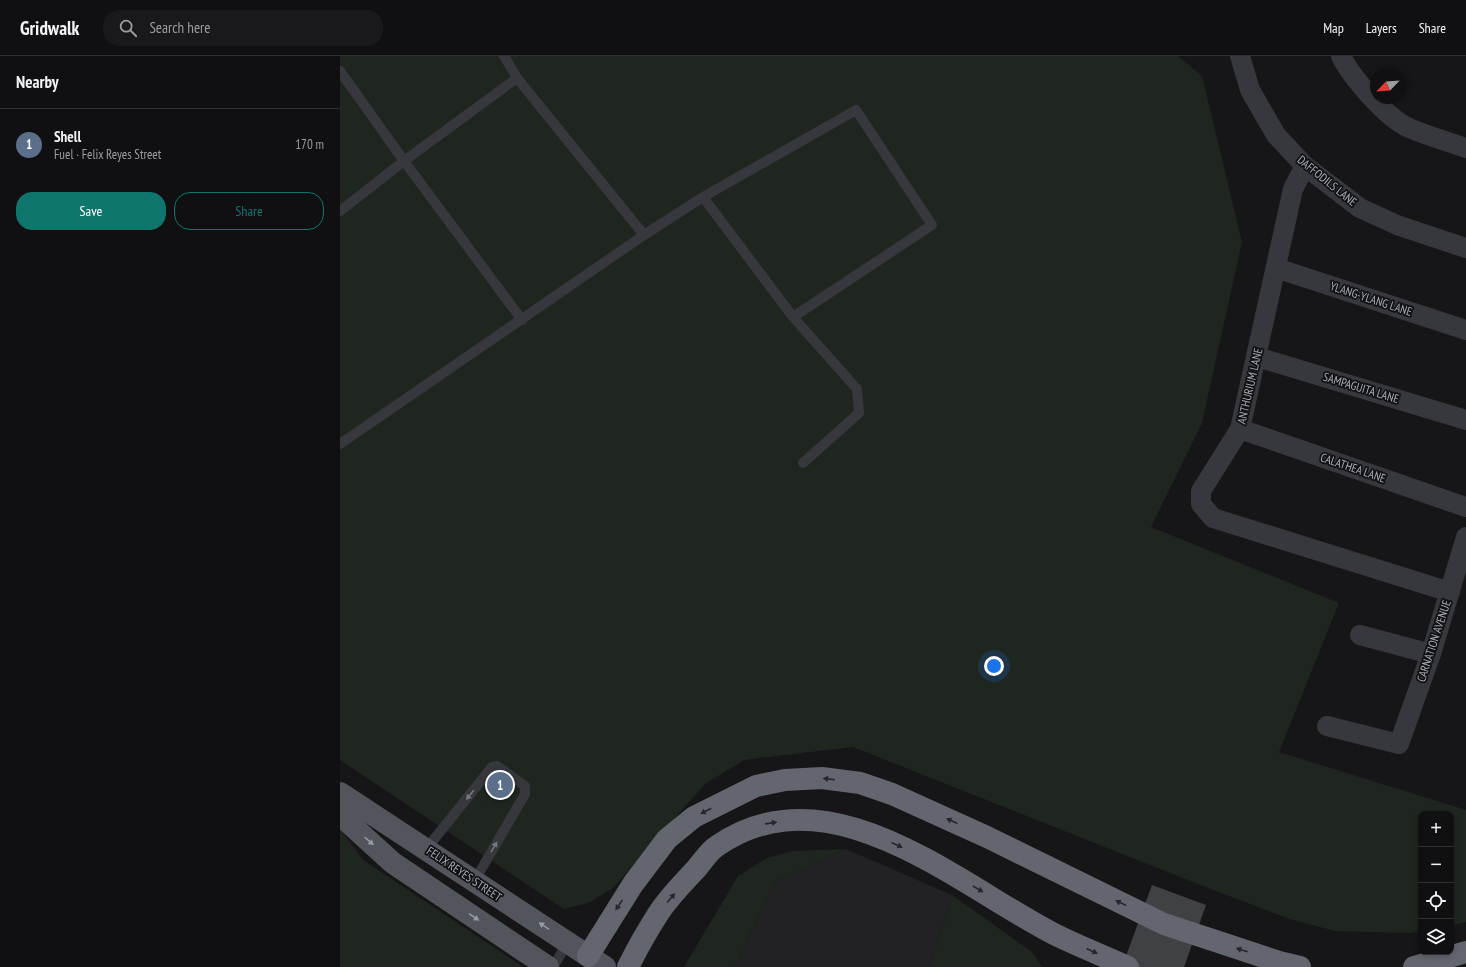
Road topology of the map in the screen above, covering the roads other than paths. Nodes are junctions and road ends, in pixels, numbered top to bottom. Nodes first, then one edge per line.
1 (504, 56) edge
2 (1240, 56) edge
3 (1341, 56) edge
4 (340, 71) edge
5 (517, 78) junction
6 (1466, 148) edge
7 (404, 161) junction
8 (1305, 166) junction
9 (703, 197) junction
10 (340, 211) edge
11 (644, 235) junction
12 (1466, 248) edge
13 (1276, 268) junction
14 (793, 317) junction
15 (522, 320) junction
16 (1466, 330) edge
17 (1257, 357) junction
18 (1466, 420) edge
19 (1240, 429) junction
20 (340, 444) edge
21 (803, 463) dead end
22 (1466, 507) edge
23 (1466, 537) edge
24 (1450, 592) junction
25 (1360, 635) dead end
26 (1431, 654) junction
27 (1327, 726) dead end
28 (340, 793) edge
29 (340, 816) edge
30 (426, 848) junction
31 (475, 880) junction
32 (568, 942) junction
33 (1466, 952) edge
34 (591, 963) edge
35 (548, 967) edge
36 (553, 967) edge
37 (628, 967) edge
38 (1128, 967) edge
39 (1300, 967) edge
40 (1414, 967) edge

1 - 5 lane
2 - 8 street, DAFFODILS LANE
3 - 6 street
4 - 7 lane
5 - 7 lane
5 - 11 lane
7 - 10 lane
7 - 15 lane
8 - 12 street, DAFFODILS LANE
8 - 13 street, ANTHURIUM LANE
9 - 11 lane
9 - 14 lane
9 - 14 lane
11 - 15 lane
13 - 16 street, YLANG-YLANG LANE
13 - 17 street, ANTHURIUM LANE
14 - 21 lane
15 - 20 lane
17 - 18 street, SAMPAGUITA LANE
17 - 19 street, ANTHURIUM LANE
19 - 22 street, CALATHEA LANE
19 - 24 street, ANTHURIUM LANE
23 - 24 street, CARNATION AVENUE
24 - 26 street, CARNATION AVENUE
25 - 26 street
26 - 27 street, CARNATION AVENUE
28 - 30 main road, FELIX REYES STREET
29 -> 35 main road
30 - 31 main road, FELIX REYES STREET
31 -> 30 lane
32 -> 31 main road, FELIX REYES STREET
32 - 34 main road, FELIX REYES STREET
32 - 36 lane
33 - 40 highway
39 -> 34 highway
37 -> 38 highway

